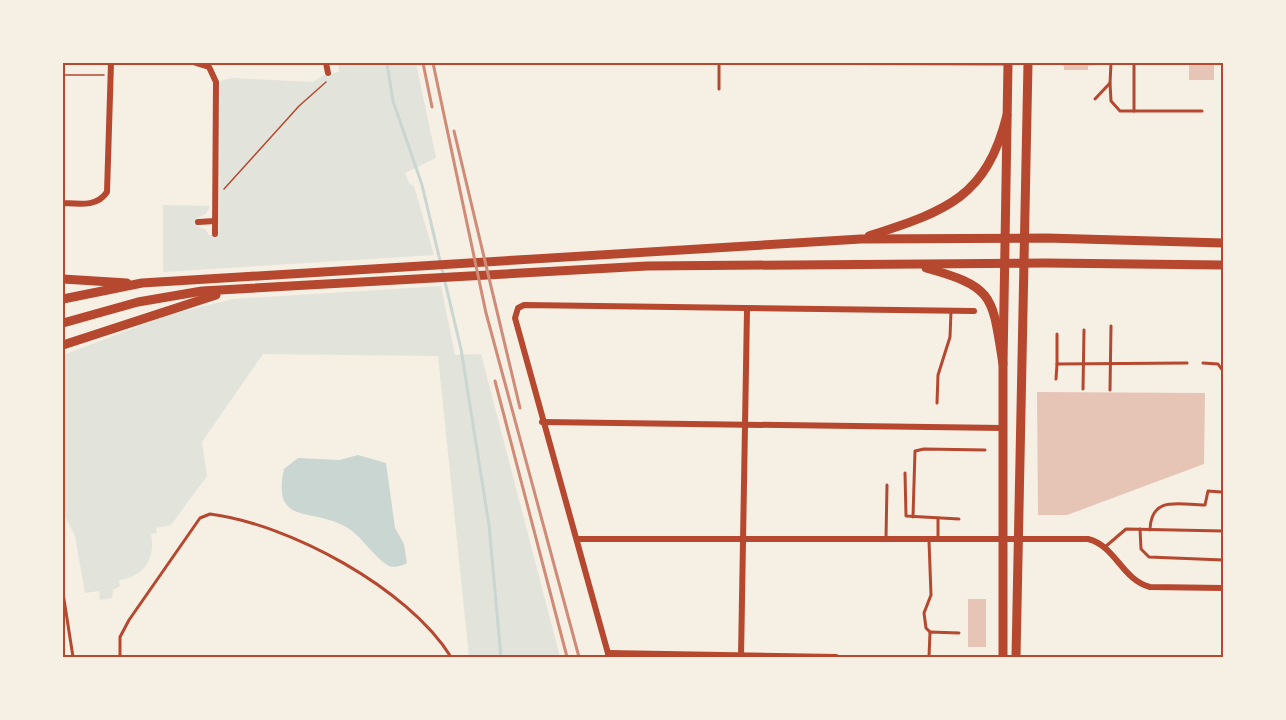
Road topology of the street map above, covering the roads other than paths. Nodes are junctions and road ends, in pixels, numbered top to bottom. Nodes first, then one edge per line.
1 (111, 63) edge
2 (196, 63) edge
3 (326, 63) edge
4 (669, 63) edge
5 (719, 63) edge
6 (1028, 63) edge
7 (1111, 63) edge
8 (1134, 63) edge
9 (1008, 64) edge
10 (328, 73) road end
11 (1110, 83) junction
12 (719, 89) dead end
13 (1095, 99) dead end
14 (1134, 111) junction
15 (1202, 111) dead end
16 (1007, 115) junction
17 (63, 203) edge
18 (215, 221) junction
19 (198, 222) dead end
20 (215, 234) dead end
21 (1005, 238) junction
22 (1025, 238) junction
23 (861, 239) junction
24 (1223, 243) edge
25 (1005, 263) junction
26 (1024, 263) junction
27 (914, 264) junction
28 (1223, 265) edge
29 (63, 279) edge
30 (142, 283) junction
31 (236, 289) junction
32 (63, 299) edge
33 (747, 310) junction
34 (951, 311) junction
35 (974, 311) dead end
36 (63, 323) edge
37 (1111, 326) dead end
38 (1084, 330) dead end
39 (1057, 334) dead end
40 (63, 345) edge
41 (1083, 363) junction
42 (1110, 363) junction
43 (1187, 363) dead end
44 (1203, 363) dead end
45 (1003, 364) junction
46 (1057, 364) junction
47 (1223, 368) edge
48 (1056, 379) dead end
49 (1083, 389) dead end
50 (1110, 390) dead end
51 (938, 404) dead end
52 (1223, 414) edge
53 (542, 422) junction
54 (746, 425) junction
55 (1003, 428) junction
56 (1223, 444) edge
57 (985, 450) dead end
58 (905, 473) dead end
59 (1223, 482) edge
60 (887, 486) dead end
61 (1221, 492) junction
62 (1223, 500) edge
63 (913, 517) junction
64 (938, 518) junction
65 (959, 519) dead end
66 (1140, 529) junction
67 (1150, 530) junction
68 (1223, 531) edge
69 (577, 539) junction
70 (1018, 540) junction
71 (741, 541) junction
72 (886, 541) junction
73 (929, 541) junction
74 (939, 541) junction
75 (1002, 541) junction
76 (1105, 547) junction
77 (1223, 560) edge
78 (1223, 588) edge
79 (63, 593) edge
80 (930, 632) junction
81 (959, 633) dead end
82 (608, 655) edge
83 (741, 656) edge
84 (73, 657) edge
85 (120, 657) edge
86 (451, 657) edge
87 (836, 657) edge
88 (929, 657) edge
89 (1003, 657) edge
90 (1016, 657) edge

1 - 17 street
2 - 18 street
3 - 10 street
4 - 5 lane
5 - 9 lane
5 - 12 lane
6 - 22 main road
7 - 11 lane
8 - 14 lane
9 - 16 main road
11 - 13 lane
11 - 14 lane
14 - 15 lane
16 - 21 main road
16 - 23 main road
18 - 19 street
18 - 20 street
21 - 22 main road
21 - 23 main road
21 - 25 main road
22 - 24 main road
22 - 26 main road
23 - 30 main road
25 - 26 main road
25 - 27 main road
25 - 45 main road
26 - 28 main road
26 - 70 main road
27 - 31 main road
27 - 45 main road
29 - 30 main road
30 - 32 main road
31 - 36 main road
31 - 40 main road
33 - 34 street
33 - 53 street
33 - 54 street
34 - 35 street
34 - 51 lane
37 - 42 lane
38 - 41 lane
39 - 46 lane
41 - 42 lane
41 - 46 lane
41 - 49 lane
42 - 43 lane
42 - 50 lane
44 - 47 lane
45 - 55 main road
46 - 48 lane
52 - 56 lane
53 - 54 street
53 - 69 street
54 - 55 street
54 - 71 street
55 - 75 main road
57 - 63 lane
58 - 63 lane
59 - 61 lane
60 - 72 lane
61 - 62 lane
61 - 67 lane
63 - 64 lane
64 - 65 lane
64 - 74 lane
66 - 67 lane
66 - 76 lane
66 - 77 lane
67 - 68 lane
69 - 71 street
69 - 82 street
70 - 75 street
70 - 76 street
70 - 90 main road
71 - 72 street
71 - 83 street
72 - 73 street
73 - 74 street
73 - 80 lane
74 - 75 street
75 - 89 main road
76 - 78 street
79 - 84 lane
80 - 81 lane
80 - 88 lane
82 - 83 street
83 - 87 street
85 - 86 lane

